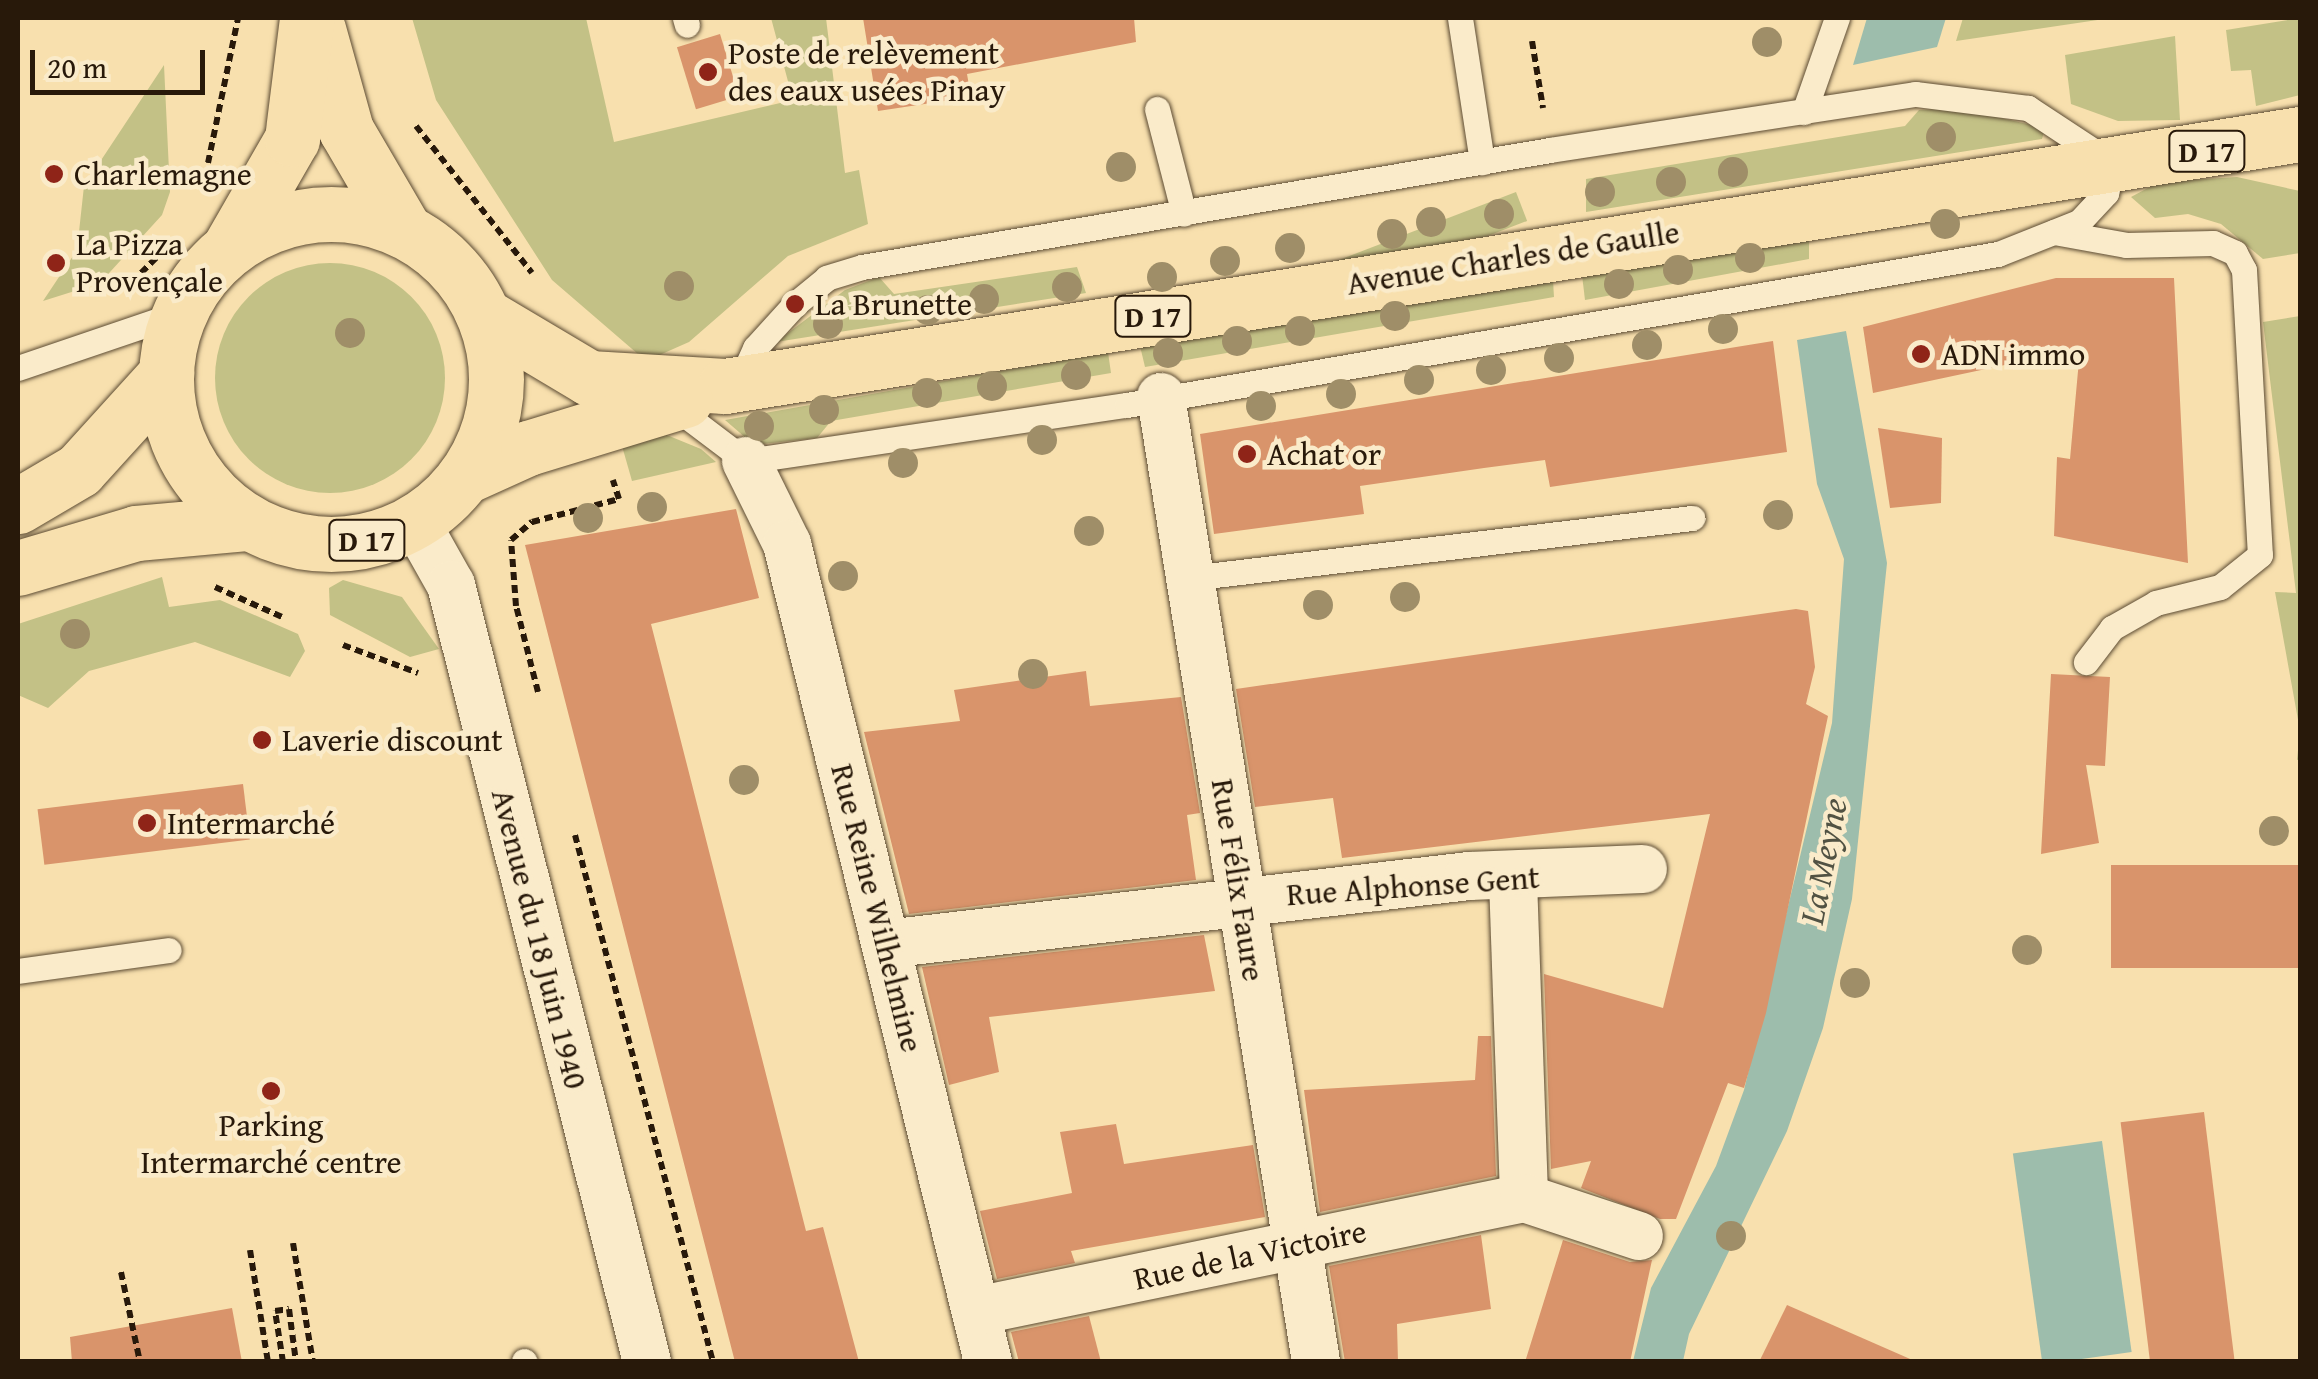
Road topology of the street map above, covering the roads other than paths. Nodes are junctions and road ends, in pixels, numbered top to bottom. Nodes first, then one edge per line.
1 (307, 18) edge
2 (315, 18) edge
3 (1460, 18) edge
4 (1837, 18) edge
5 (1156, 109) dead end
6 (1804, 112) junction
7 (2292, 145) edge
8 (1482, 162) junction
9 (2113, 164) junction
10 (1184, 214) junction
11 (405, 231) junction
12 (2054, 232) junction
13 (207, 238) junction
14 (174, 315) junction
15 (485, 316) junction
16 (18, 368) edge
17 (166, 374) junction
18 (732, 385) junction
19 (1161, 398) junction
20 (672, 405) junction
21 (746, 461) junction
22 (466, 476) junction
23 (18, 506) edge
24 (1692, 518) dead end
25 (249, 523) junction
26 (416, 523) junction
27 (18, 568) edge
28 (1190, 578) junction
29 (2086, 662) dead end
30 (1643, 869) dead end
31 (1513, 880) junction
32 (1242, 898) junction
33 (886, 944) junction
34 (170, 950) dead end
35 (18, 971) edge
36 (1524, 1198) junction
37 (1640, 1236) dead end
38 (1294, 1247) junction
39 (976, 1311) junction
40 (647, 1362) edge
41 (988, 1362) edge
42 (1316, 1362) edge

1 - 13 main road
2 - 11 main road
3 - 8 lane
4 - 6 lane
5 - 10 lane
6 - 8 lane
6 - 9 lane
7 - 9 main road, Avenue Charles de Gaulle / D 17
8 - 10 lane
9 - 12 lane
9 - 18 main road, Avenue Charles de Gaulle / D 17
10 - 18 lane
11 - 13 main road, D 17
11 - 15 main road, D 17
12 - 19 lane
12 - 29 lane
13 - 14 main road
14 - 16 lane
14 - 17 main road, D 17
15 - 18 main road, Avenue Charles de Gaulle / D 17
15 - 22 main road, D 17
17 - 23 main road
17 - 25 main road, D 17
18 - 20 main road, Avenue Charles de Gaulle / D 17
19 - 21 lane
19 - 28 street, Rue Félix Faure
20 - 21 lane
20 - 22 main road, Avenue Charles de Gaulle / D 17
21 - 33 street, Rue Reine Wilhelmine
22 - 26 main road, D 17
24 - 28 lane
25 - 26 main road, D 17
25 - 27 main road, D 17
26 - 40 street, Avenue du 18 Juin 1940
28 - 32 street, Rue Félix Faure
30 - 31 street, Rue Alphonse Gent
31 - 32 street, Rue Alphonse Gent
31 - 36 street
32 - 33 street, Rue Alphonse Gent
32 - 38 street, Rue Félix Faure
33 - 39 street, Rue Reine Wilhelmine
34 - 35 lane
36 - 37 street
36 - 38 street, Rue de la Victoire
38 - 39 street, Rue de la Victoire
38 - 42 street, Rue Félix Faure
39 - 41 street, Rue Reine Wilhelmine

